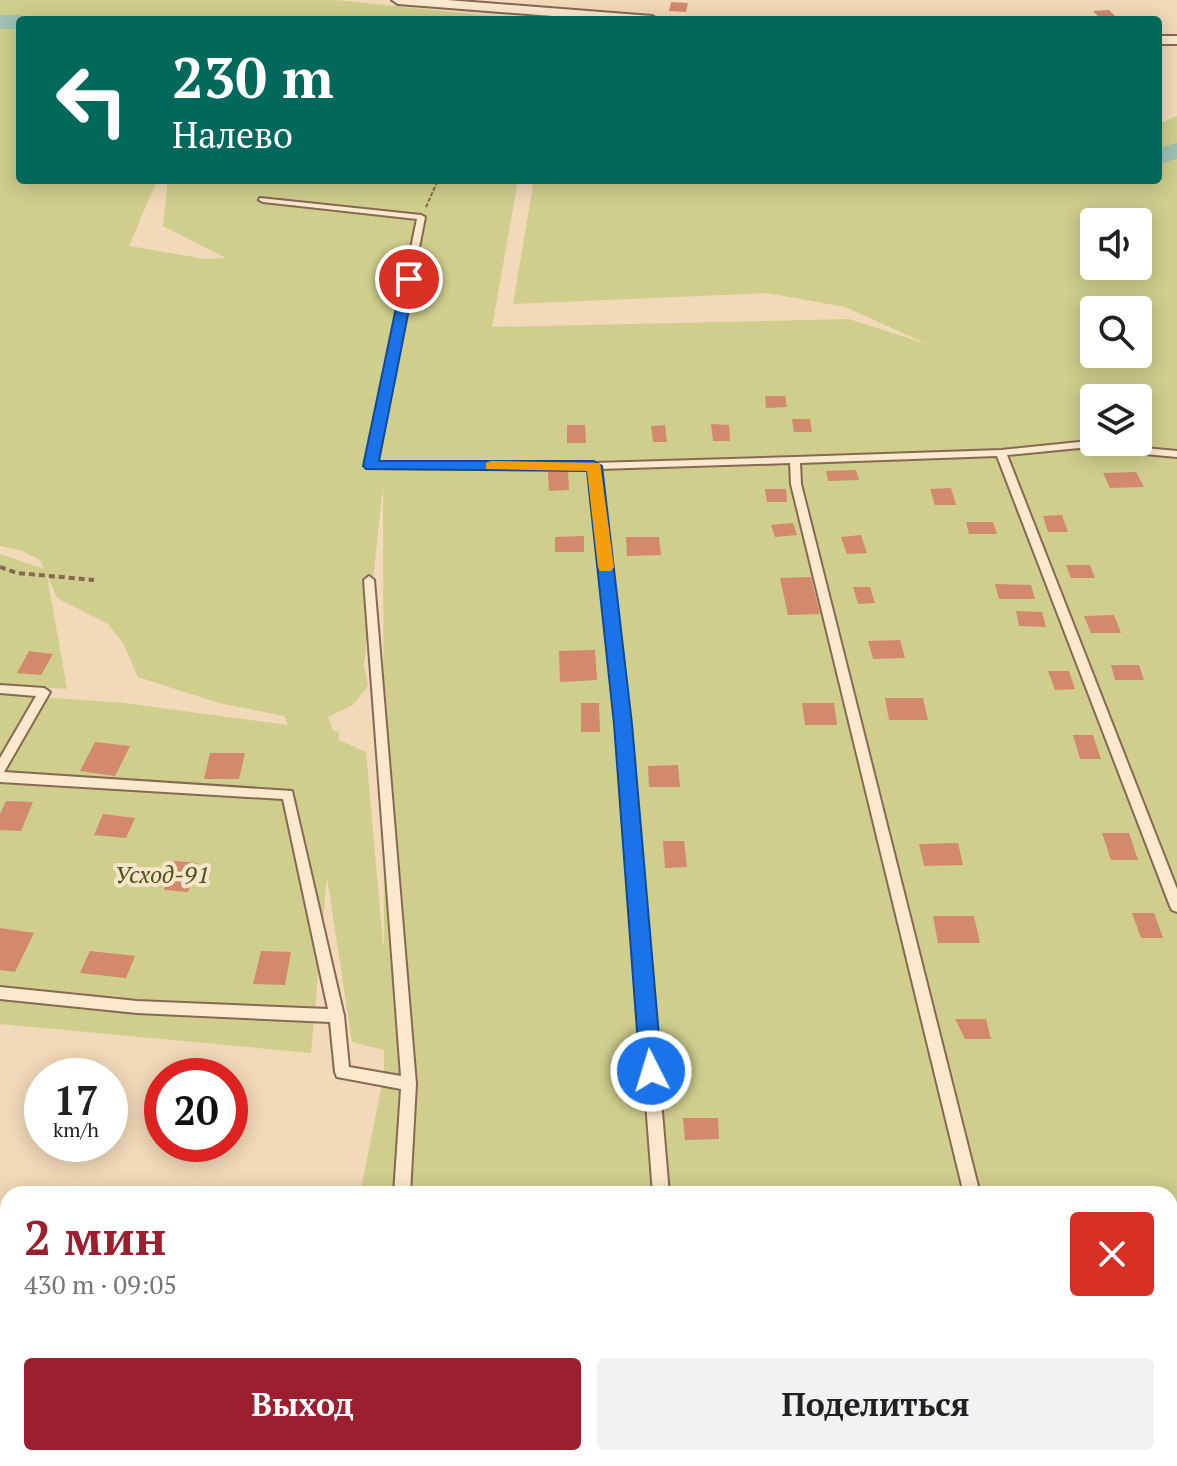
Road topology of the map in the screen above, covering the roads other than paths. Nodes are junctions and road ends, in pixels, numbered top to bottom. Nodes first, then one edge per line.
1 (398, 0) edge
2 (601, 16) edge
3 (263, 200) dead end
4 (1001, 453) junction
5 (1177, 454) edge
6 (795, 460) junction
7 (594, 466) junction
8 (369, 580) dead end
9 (0, 689) edge
10 (0, 769) edge
11 (0, 777) edge
12 (1177, 906) edge
13 (0, 993) edge
14 (337, 1016) junction
15 (409, 1084) junction
16 (403, 1186) edge
17 (660, 1186) edge
18 (970, 1186) edge

1 - 2 street
3 - 7 lane
4 - 5 lane
4 - 6 lane
4 - 12 lane
6 - 7 lane
6 - 18 lane
7 - 17 lane
8 - 15 lane
9 - 10 lane
11 - 14 lane
13 - 14 lane
14 - 15 lane
15 - 16 lane

